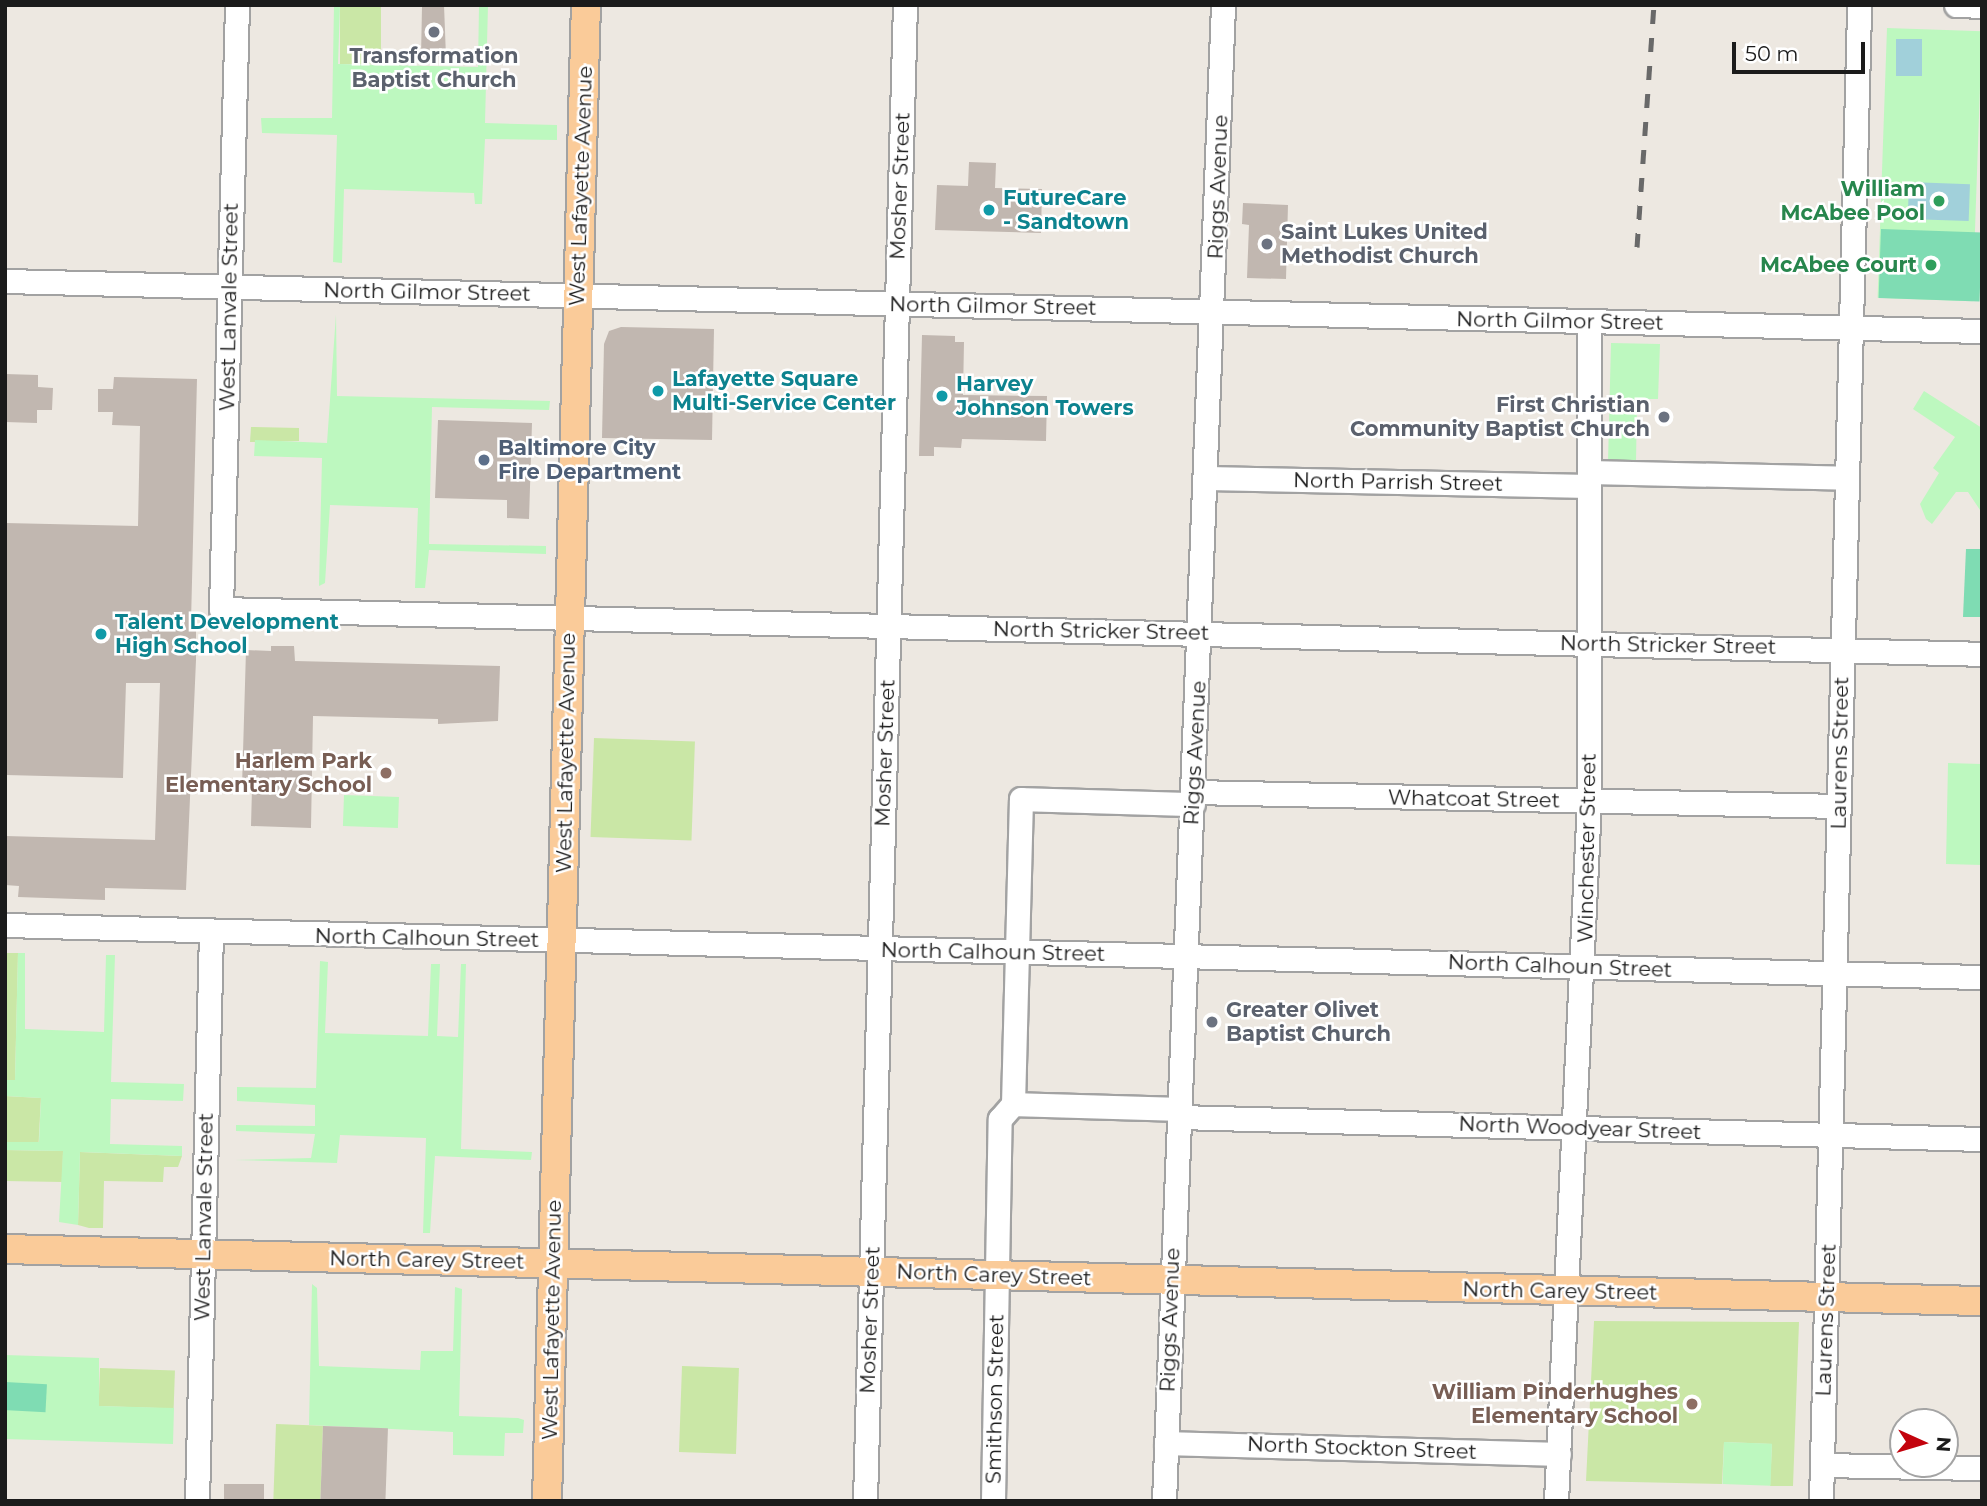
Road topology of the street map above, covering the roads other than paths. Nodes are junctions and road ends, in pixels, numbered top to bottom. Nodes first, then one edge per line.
1 (237, 5) edge
2 (586, 5) edge
3 (905, 5) edge
4 (1223, 5) edge
5 (1859, 5) edge
6 (1956, 5) edge
7 (1982, 6) edge
8 (5, 281) edge
9 (230, 288) junction
10 (578, 296) junction
11 (897, 304) junction
12 (1214, 312) junction
13 (1589, 321) junction
14 (1850, 328) junction
15 (1982, 331) edge
16 (1207, 478) junction
17 (1847, 478) junction
18 (1589, 479) junction
19 (221, 609) joint
20 (570, 619) junction
21 (888, 626) junction
22 (1200, 634) junction
23 (1589, 643) junction
24 (1842, 650) junction
25 (1982, 654) edge
26 (1193, 798) junction
27 (1021, 799) joint
28 (1589, 801) junction
29 (1839, 806) junction
30 (5, 925) edge
31 (211, 933) junction
32 (562, 941) junction
33 (880, 949) junction
34 (1017, 953) junction
35 (1186, 956) junction
36 (1584, 967) junction
37 (1835, 974) junction
38 (1982, 977) edge
39 (1013, 1104) junction
40 (1179, 1113) junction
41 (1577, 1128) junction
42 (1831, 1135) junction
43 (1982, 1139) edge
44 (5, 1250) edge
45 (203, 1255) junction
46 (553, 1264) junction
47 (871, 1272) junction
48 (997, 1275) junction
49 (1172, 1280) junction
50 (1568, 1292) junction
51 (1826, 1297) junction
52 (1982, 1301) edge
53 (1166, 1443) junction
54 (1559, 1454) junction
55 (1822, 1465) junction
56 (1982, 1468) edge
57 (197, 1501) edge
58 (548, 1501) edge
59 (865, 1501) edge
60 (993, 1501) edge
61 (1164, 1501) edge
62 (1556, 1501) edge
63 (1821, 1501) edge

1 - 9 street, West Lanvale Street
2 - 10 main road, West Lafayette Avenue
3 - 11 street, Mosher Street
4 - 12 street, Riggs Avenue
5 - 14 street, Laurens Street
6 - 7 street
8 - 9 street, North Gilmor Street
9 - 10 street, North Gilmor Street
9 - 19 street, West Lanvale Street
10 - 11 street, North Gilmor Street
10 - 20 main road, West Lafayette Avenue
11 - 12 street, North Gilmor Street
11 - 21 street, Mosher Street
12 - 13 street, North Gilmor Street
12 - 16 street, Riggs Avenue
13 - 14 street, North Gilmor Street
13 - 18 street, Winchester Street
14 - 15 street, North Gilmor Street
14 - 17 street, Laurens Street
16 - 18 street, North Parrish Street
16 - 22 street, Riggs Avenue
17 - 18 street, North Parrish Street
17 - 24 street, Laurens Street
18 - 23 street, Winchester Street
19 - 20 street, North Stricker Street
20 - 21 street, North Stricker Street
20 - 32 main road, West Lafayette Avenue
21 - 22 street, North Stricker Street
21 - 33 street, Mosher Street
22 - 23 street, North Stricker Street
22 - 26 street, Riggs Avenue
23 - 24 street, North Stricker Street
23 - 28 street, Winchester Street
24 - 25 street, North Stricker Street
24 - 29 street, Laurens Street
26 - 27 street, Whatcoat Street
26 - 28 street, Whatcoat Street
26 - 35 street, Riggs Avenue
27 - 34 street, Smithson Street
28 - 29 street, Whatcoat Street
28 - 36 street, Winchester Street
29 - 37 street, Laurens Street
30 - 31 street, North Calhoun Street
31 - 32 street, North Calhoun Street
31 - 45 street, West Lanvale Street
32 - 33 street, North Calhoun Street
32 - 46 main road, West Lafayette Avenue
33 - 34 street, North Calhoun Street
33 - 47 street, Mosher Street
34 - 35 street, North Calhoun Street
34 - 39 street, Smithson Street
35 - 36 street, North Calhoun Street
35 - 40 street, Riggs Avenue
36 - 37 street, North Calhoun Street
36 - 41 street, Winchester Street
37 - 38 street, North Calhoun Street
37 - 42 street, Laurens Street
39 - 40 street, North Woodyear Street
39 - 48 street, Smithson Street
40 - 41 street, North Woodyear Street
40 - 49 street, Riggs Avenue
41 - 42 street, North Woodyear Street
41 - 50 street, Winchester Street
42 - 43 street, North Woodyear Street
42 - 51 street, Laurens Street
44 - 45 main road, North Carey Street
45 - 46 main road, North Carey Street
45 - 57 street, West Lanvale Street
46 - 47 main road, North Carey Street
46 - 58 main road, West Lafayette Avenue
47 - 48 main road, North Carey Street
47 - 59 street, Mosher Street
48 - 49 main road, North Carey Street
48 - 60 street, Smithson Street
49 - 50 main road, North Carey Street
49 - 53 street, Riggs Avenue
50 - 51 main road, North Carey Street
50 - 54 street, Winchester Street
51 - 52 main road, North Carey Street
51 - 55 street, Laurens Street
53 - 54 street, North Stockton Street
53 - 61 street, Riggs Avenue
54 - 62 street, Winchester Street
55 - 56 street
55 - 63 street, Laurens Street

